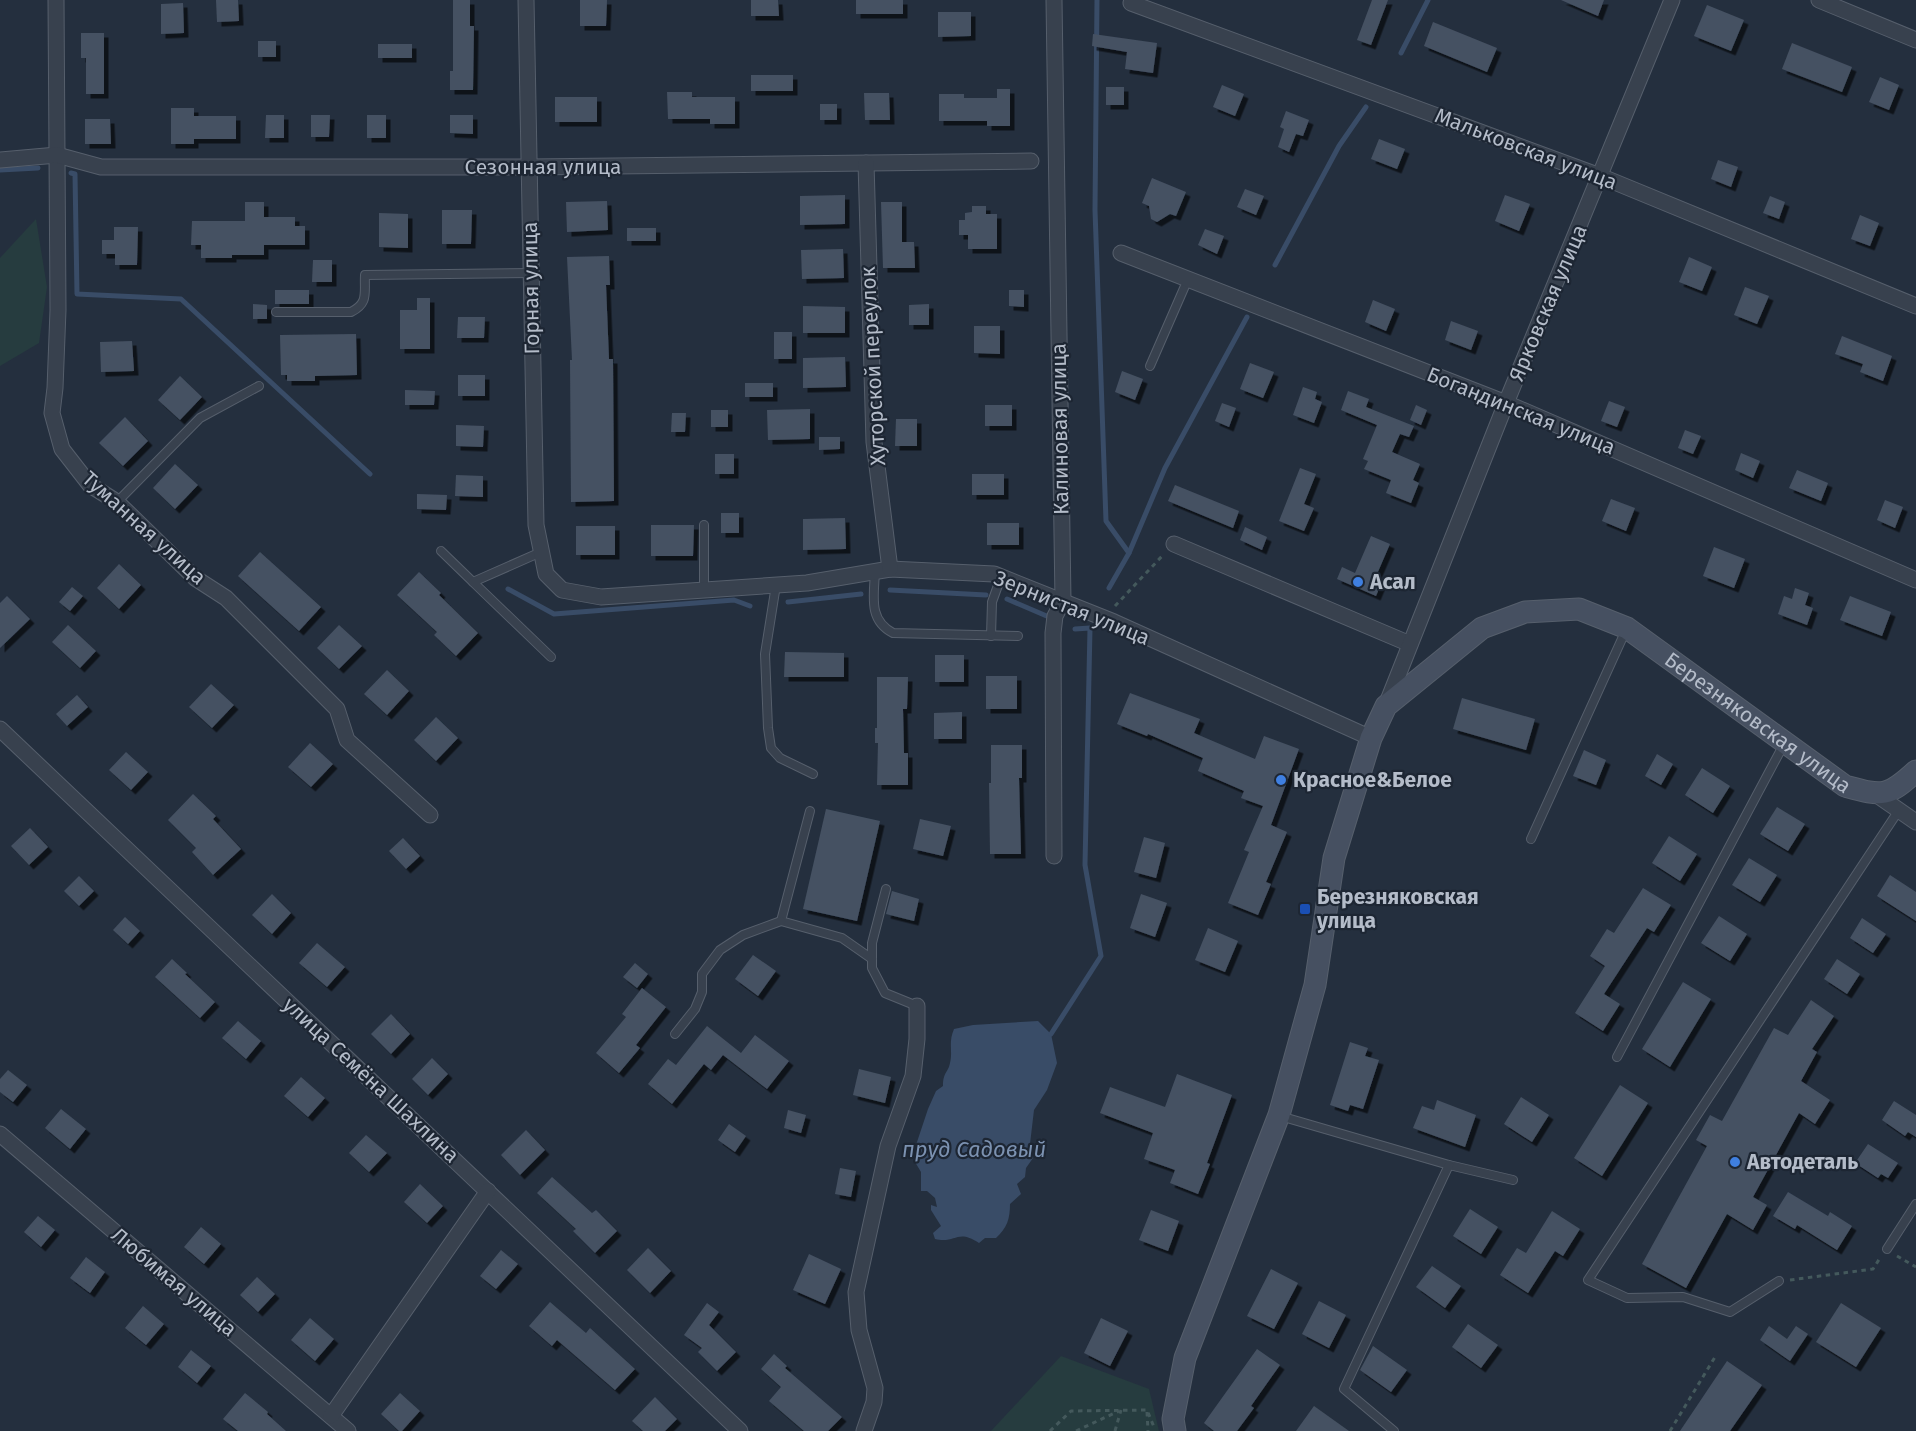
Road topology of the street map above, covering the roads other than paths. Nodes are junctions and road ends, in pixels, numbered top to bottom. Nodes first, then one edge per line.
1 (56, 0) edge
2 (526, 0) edge
3 (1054, 0) edge
4 (1672, 0) edge
5 (1819, 0) edge
6 (1131, 3) dead end
7 (1916, 40) edge
8 (57, 154) junction
9 (0, 160) edge
10 (1031, 161) dead end
11 (866, 163) junction
12 (529, 168) junction
13 (1600, 176) junction
14 (1121, 253) dead end
15 (531, 273) junction
16 (1188, 279) junction
17 (1916, 306) edge
18 (276, 312) dead end
19 (1150, 366) dead end
20 (259, 386) dead end
21 (1506, 403) junction
22 (117, 502) junction
23 (704, 525) dead end
24 (1174, 544) road end
25 (441, 551) dead end
26 (541, 552) junction
27 (882, 570) junction
28 (546, 574) joint
29 (1001, 577) junction
30 (1916, 580) edge
31 (473, 582) junction
32 (776, 585) junction
33 (704, 590) junction
34 (1063, 601) junction
35 (1627, 628) junction
36 (991, 636) junction
37 (1018, 636) dead end
38 (1410, 644) junction
39 (551, 657) dead end
40 (1386, 706) junction
41 (0, 729) edge
42 (1371, 738) junction
43 (1785, 742) junction
44 (1916, 771) edge
45 (813, 774) dead end
46 (1877, 795) junction
47 (1899, 810) junction
48 (810, 812) dead end
49 (430, 815) dead end
50 (1916, 822) edge
51 (1531, 839) dead end
52 (1054, 856) dead end
53 (886, 889) dead end
54 (781, 921) junction
55 (872, 959) junction
56 (917, 1006) joint
57 (675, 1034) dead end
58 (1617, 1057) dead end
59 (1279, 1115) junction
60 (0, 1134) edge
61 (1449, 1165) junction
62 (1513, 1180) dead end
63 (489, 1191) junction
64 (1916, 1204) edge
65 (1887, 1249) road end
66 (1779, 1281) road end
67 (331, 1416) junction
68 (348, 1431) edge
69 (740, 1431) edge
70 (864, 1431) edge
71 (1175, 1431) edge
72 (1394, 1431) edge

1 - 8 street, Туманная улица
2 - 12 street, Горная улица
3 - 34 street, Калиновая улица
4 - 13 street, Ярковская улица
5 - 7 street
6 - 13 street, Мальковская улица
8 - 9 street
8 - 12 street, Сезонная улица
8 - 22 street, Туманная улица
10 - 11 street, Сезонная улица
11 - 12 street, Сезонная улица
11 - 27 street, Хуторской переулок
12 - 15 street, Горная улица
13 - 17 street, Мальковская улица
13 - 21 street, Ярковская улица
14 - 16 street, Богандинская улица
15 - 18 lane
15 - 26 street, Горная улица
16 - 19 lane
16 - 21 street, Богандинская улица
20 - 22 lane
21 - 30 street, Богандинская улица
21 - 38 street, Ярковская улица
22 - 49 street, Туманная улица
23 - 33 lane
24 - 38 street
25 - 31 lane
26 - 28 street, Горная улица
26 - 31 lane
27 - 29 street, Зернистая улица
27 - 32 street, Зернистая улица
27 - 36 lane
28 - 33 street, Зернистая улица
29 - 34 street, Зернистая улица
29 - 36 lane
31 - 39 lane
32 - 33 street, Зернистая улица
32 - 45 lane
34 - 42 street, Зернистая улица
34 - 52 street, Калиновая улица
35 - 40 street, Березняковская улица
35 - 43 street, Березняковская улица
35 - 51 lane
36 - 37 lane
38 - 40 street, Ярковская улица
40 - 42 street, Березняковская улица
41 - 63 street, улица Семёна Шахлина
42 - 59 street, Березняковская улица
43 - 46 street, Березняковская улица
43 - 58 lane
44 - 46 street, Березняковская улица
46 - 47 street
47 - 50 street
47 - 66 lane
48 - 54 lane
53 - 55 lane
54 - 55 lane
54 - 57 lane
55 - 56 lane
56 - 70 street
59 - 61 lane
59 - 71 street, Березняковская улица
60 - 67 street, Любимая улица
61 - 62 lane
61 - 72 lane
63 - 67 street
63 - 69 street, улица Семёна Шахлина
64 - 65 lane
67 - 68 street, Любимая улица

